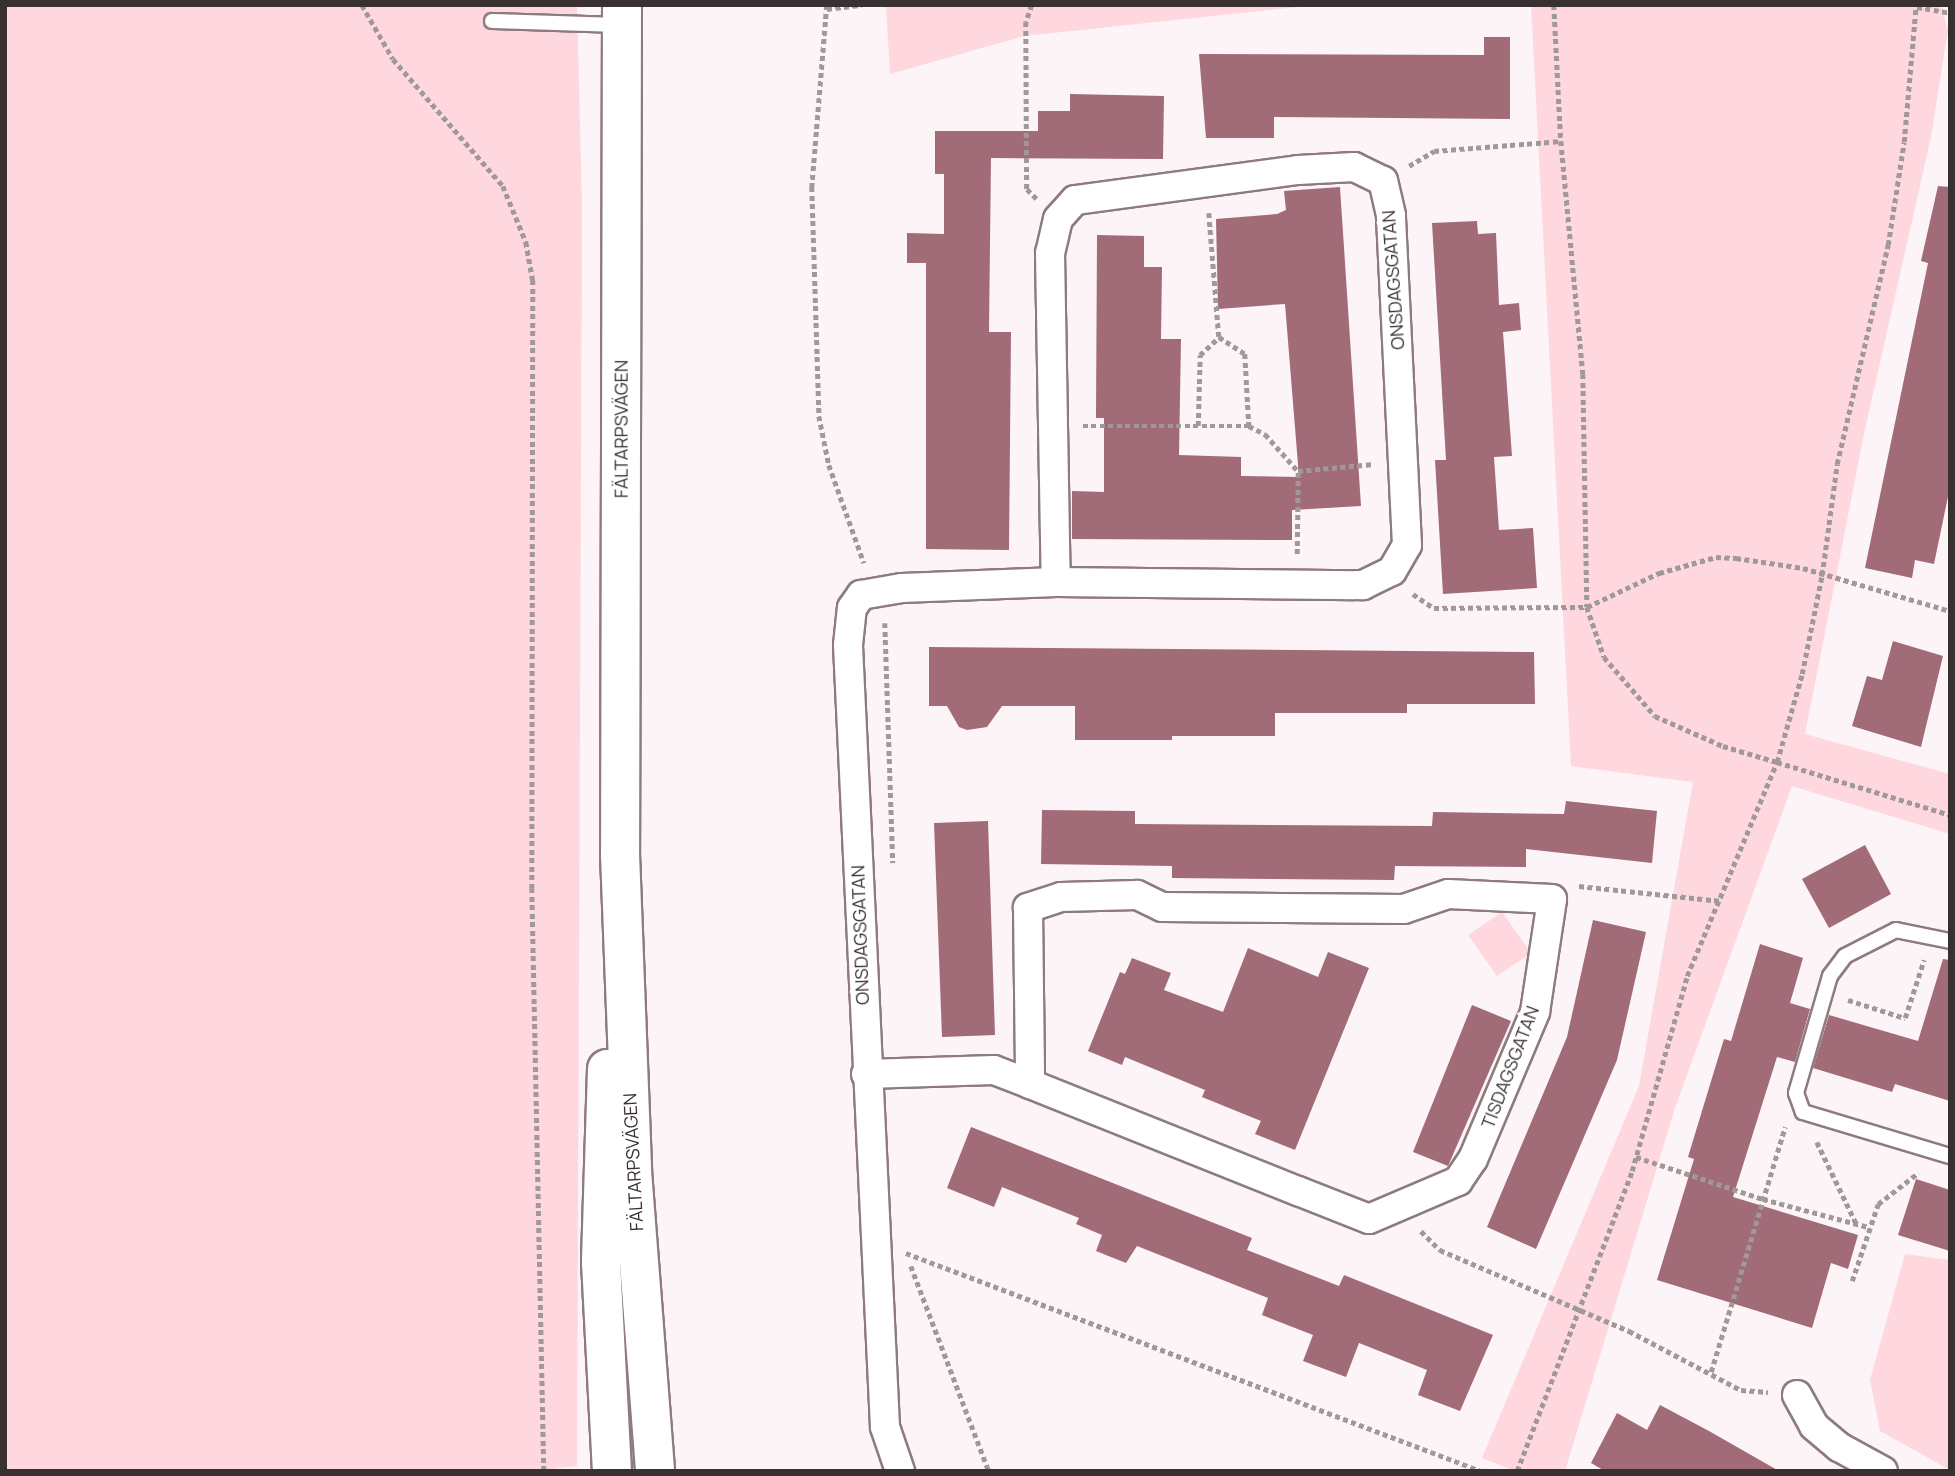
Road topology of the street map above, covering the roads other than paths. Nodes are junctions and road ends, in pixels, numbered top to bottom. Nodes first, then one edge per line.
1 (622, 15) edge
2 (492, 20) dead end
3 (1056, 582) junction
4 (620, 854) junction
5 (1950, 941) edge
6 (866, 1074) junction
7 (1030, 1084) junction
8 (1946, 1155) edge
9 (1797, 1395) road end
10 (612, 1471) edge
11 (655, 1471) edge
12 (900, 1471) edge
13 (1883, 1471) edge

1 - 2 lane
1 - 4 main road, FÄLTARPSVÄGEN
3 - 3 street, ONSDAGSGATAN
3 - 6 street, ONSDAGSGATAN
4 - 10 main road, FÄLTARPSVÄGEN
4 - 11 main road, FÄLTARPSVÄGEN
5 - 8 lane
6 - 7 street, TISDAGSGATAN
6 - 12 street, ONSDAGSGATAN
7 - 7 street, TISDAGSGATAN
9 - 13 street

